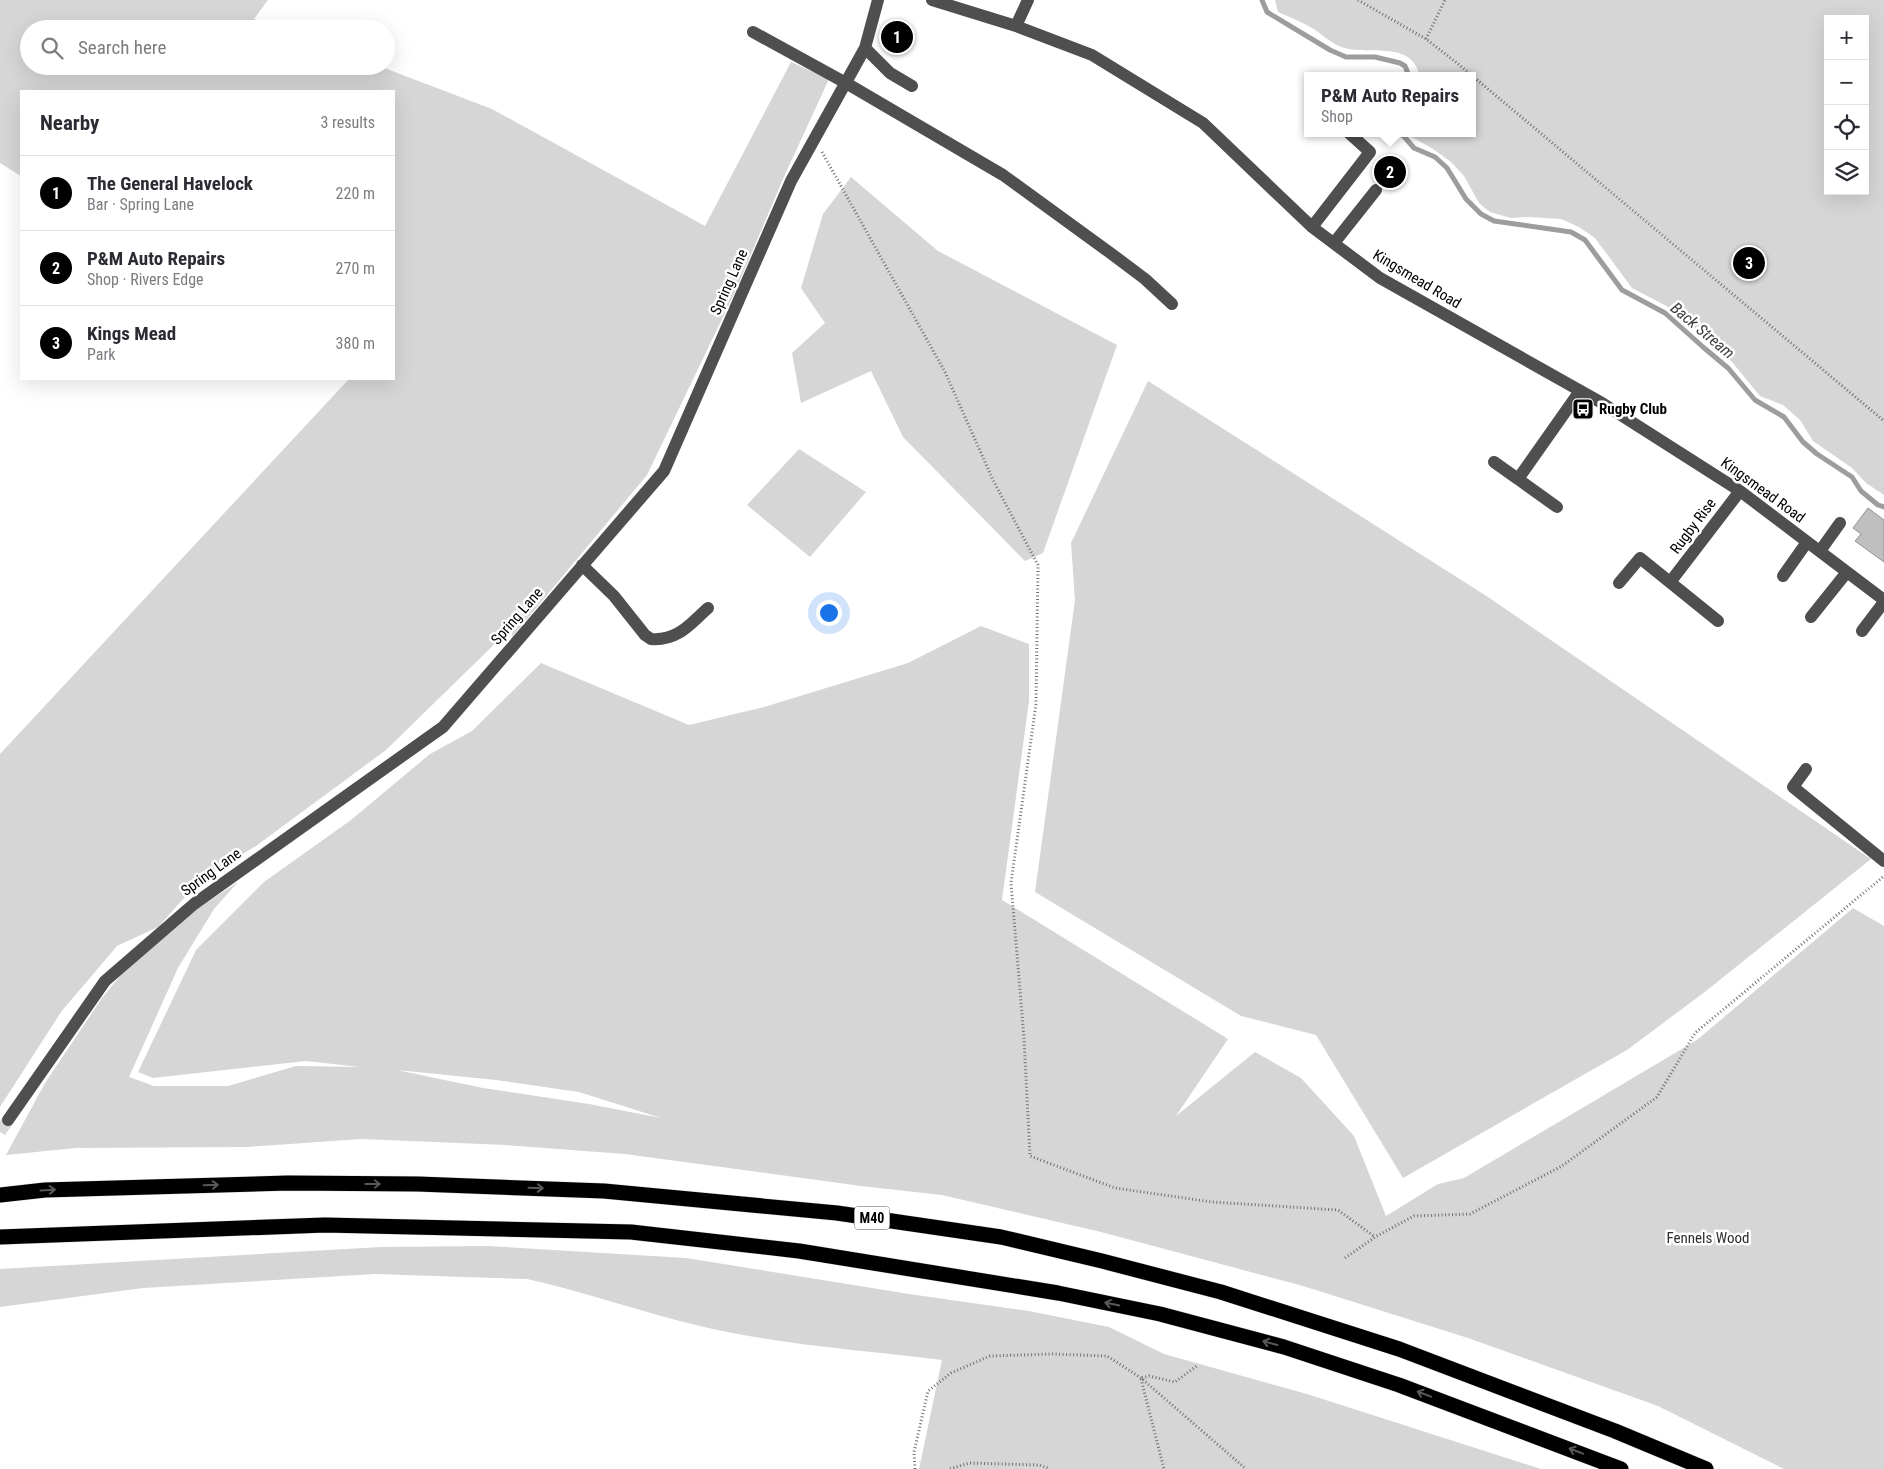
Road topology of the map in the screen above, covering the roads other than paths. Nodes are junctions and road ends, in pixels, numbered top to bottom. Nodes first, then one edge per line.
1 (878, 0) edge
2 (932, 0) edge
3 (1028, 0) edge
4 (1016, 26) junction
5 (753, 32) dead end
6 (865, 48) junction
7 (846, 83) junction
8 (912, 86) dead end
9 (1353, 137) edge
10 (1376, 190) dead end
11 (1312, 227) junction
12 (1334, 244) junction
13 (1172, 304) dead end
14 (1580, 391) junction
15 (1494, 462) dead end
16 (1518, 479) junction
17 (1740, 491) junction
18 (1557, 507) dead end
19 (1840, 523) dead end
20 (1807, 542) junction
21 (1820, 551) junction
22 (582, 565) junction
23 (1847, 572) junction
24 (1783, 576) dead end
25 (1671, 581) junction
26 (1619, 584) dead end
27 (1884, 601) edge
28 (708, 608) dead end
29 (1811, 617) dead end
30 (1718, 620) dead end
31 (1862, 631) dead end
32 (1806, 769) dead end
33 (1884, 861) edge
34 (8, 1120) tunnel mouth
35 (0, 1195) edge
36 (0, 1236) edge
37 (1621, 1469) edge
38 (1706, 1469) edge

1 - 6 street, Spring Lane
2 - 4 street, Kingsmead Road
3 - 4 street
4 - 11 street, Kingsmead Road
5 - 7 street
6 - 7 street, Spring Lane
6 - 8 street
7 - 13 street
7 - 22 street, Spring Lane
9 - 11 street
10 - 12 street
11 - 12 street, Kingsmead Road
12 - 14 street, Kingsmead Road
14 - 16 street
14 - 17 street, Kingsmead Road
15 - 16 street
16 - 18 street
17 - 20 street, Kingsmead Road
17 - 25 street, Rugby Rise
19 - 21 street
20 - 21 street, Kingsmead Road
20 - 24 street
21 - 23 street, Kingsmead Road
22 - 28 street
22 - 34 street, Spring Lane
23 - 27 street, Kingsmead Road
23 - 29 street
25 - 26 street
25 - 30 street
27 - 31 street
32 - 33 street
35 -> 38 highway, M40
37 -> 36 highway

